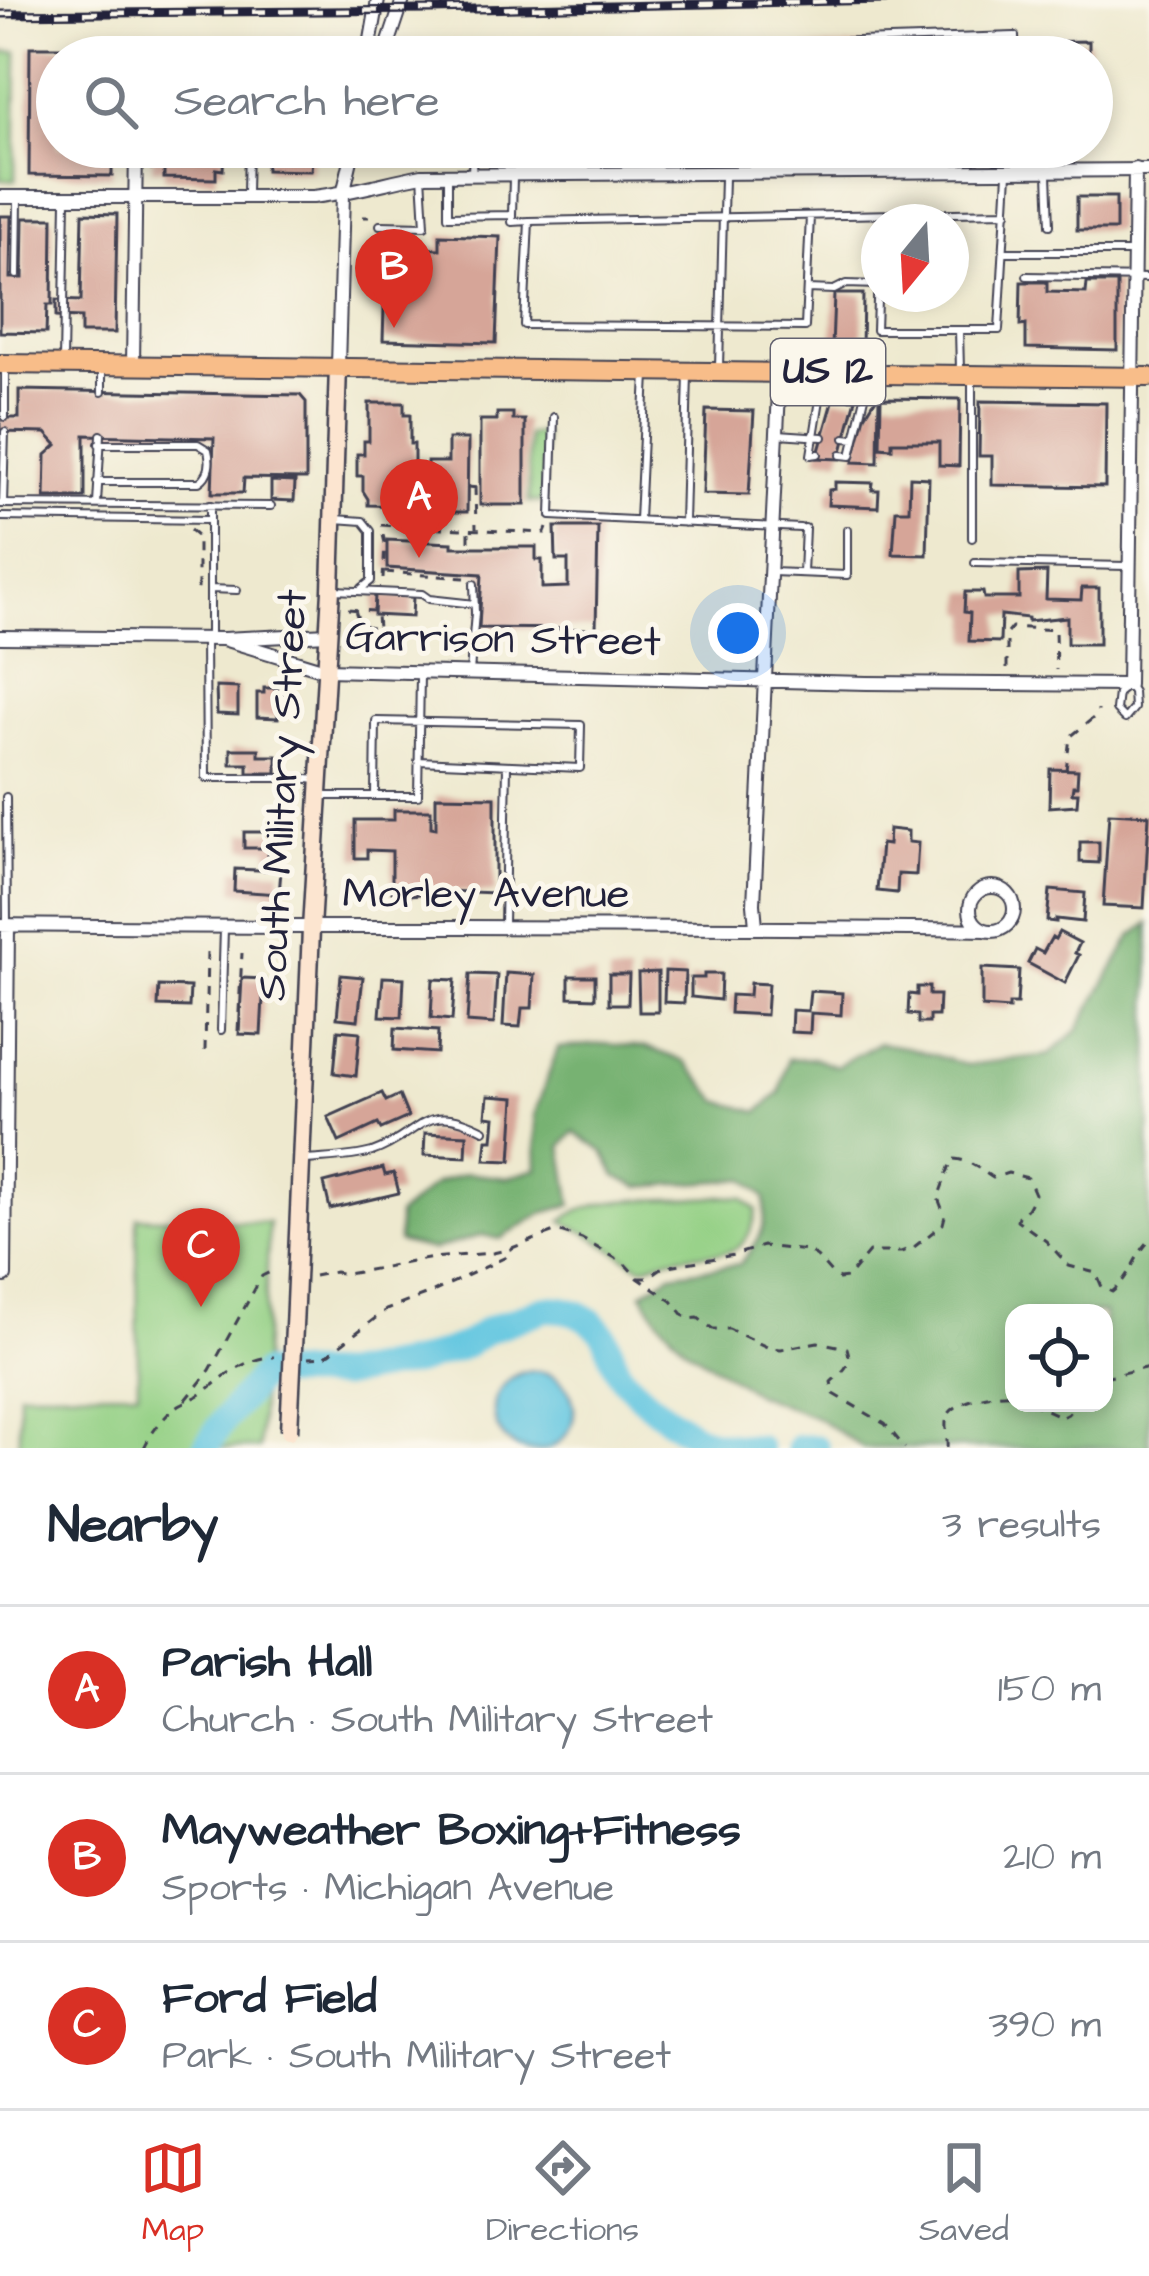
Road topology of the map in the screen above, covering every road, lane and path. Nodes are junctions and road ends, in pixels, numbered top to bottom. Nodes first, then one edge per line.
1 (378, 0) edge
2 (403, 0) edge
3 (372, 36) edge
4 (391, 36) edge
5 (136, 168) edge
6 (248, 168) edge
7 (349, 168) edge
8 (472, 168) edge
9 (1015, 168) edge
10 (1048, 170) junction
11 (1142, 170) edge
12 (1014, 171) junction
13 (724, 173) junction
14 (472, 175) junction
15 (513, 175) junction
16 (422, 176) junction
17 (448, 176) junction
18 (343, 194) junction
19 (0, 197) edge
20 (18, 197) junction
21 (65, 197) junction
22 (135, 197) junction
23 (248, 197) junction
24 (1006, 212) junction
25 (969, 214) edge
26 (512, 215) junction
27 (810, 216) junction
28 (861, 217) edge
29 (723, 218) junction
30 (529, 221) junction
31 (380, 225) dead end
32 (1050, 225) dead end
33 (1004, 252) junction
34 (1135, 252) junction
35 (17, 275) dead end
36 (1027, 276) dead end
37 (1142, 277) edge
38 (861, 284) edge
39 (807, 289) junction
40 (877, 312) edge
41 (720, 326) junction
42 (959, 330) junction
43 (3, 364) edge
44 (63, 364) junction
45 (101, 364) junction
46 (133, 364) junction
47 (338, 366) junction
48 (646, 370) junction
49 (688, 370) junction
50 (719, 370) junction
51 (780, 371) junction
52 (825, 372) junction
53 (870, 373) junction
54 (966, 374) junction
55 (1142, 376) edge
56 (102, 392) dead end
57 (820, 404) junction
58 (832, 404) dead end
59 (554, 417) dead end
60 (5, 418) dead end
61 (818, 418) junction
62 (829, 418) dead end
63 (4, 432) dead end
64 (778, 434) junction
65 (819, 436) junction
66 (845, 438) dead end
67 (855, 439) junction
68 (818, 454) dead end
69 (841, 455) dead end
70 (98, 482) junction
71 (467, 487) dead end
72 (1, 504) edge
73 (97, 504) junction
74 (210, 505) junction
75 (271, 506) dead end
76 (551, 516) junction
77 (0, 517) edge
78 (332, 519) junction
79 (210, 520) junction
80 (639, 520) junction
81 (684, 523) junction
82 (188, 528) dead end
83 (774, 528) junction
84 (469, 529) junction
85 (476, 530) junction
86 (848, 530) dead end
87 (972, 538) dead end
88 (469, 548) dead end
89 (975, 563) dead end
90 (1131, 566) junction
91 (383, 572) junction
92 (772, 572) junction
93 (803, 573) junction
94 (426, 574) junction
95 (476, 581) joint
96 (382, 587) dead end
97 (427, 589) dead end
98 (210, 590) junction
99 (237, 590) dead end
100 (331, 590) junction
101 (359, 590) junction
102 (198, 600) dead end
103 (475, 604) junction
104 (346, 609) dead end
105 (355, 609) junction
106 (328, 634) junction
107 (0, 637) edge
108 (212, 639) junction
109 (1007, 669) dead end
110 (326, 670) junction
111 (1056, 670) dead end
112 (420, 672) junction
113 (470, 672) junction
114 (766, 679) junction
115 (1128, 685) junction
116 (1098, 710) dead end
117 (418, 722) junction
118 (418, 761) junction
119 (506, 765) junction
120 (1066, 770) dead end
121 (319, 788) junction
122 (6, 796) dead end
123 (375, 796) junction
124 (4, 925) edge
125 (756, 926) junction
126 (224, 928) junction
127 (311, 928) junction
128 (504, 928) junction
129 (986, 930) dead end
130 (207, 952) dead end
131 (242, 952) dead end
132 (221, 1030) dead end
133 (238, 1030) dead end
134 (205, 1052) dead end
135 (484, 1130) dead end
136 (302, 1160) junction
137 (1149, 1240) edge
138 (512, 1248) junction
139 (274, 1270) dead end
140 (4, 1276) dead end
141 (314, 1276) dead end
142 (638, 1277) junction
143 (1149, 1367) edge
144 (1113, 1375) edge
145 (1005, 1392) edge
146 (185, 1402) junction
147 (289, 1439) edge
148 (144, 1448) edge
149 (905, 1448) edge
150 (947, 1448) edge

1 - 3 street
2 - 4 street
5 - 22 street
6 - 23 lane
7 - 18 street, South Military Street
8 - 14 lane
9 - 12 lane
10 - 11 street
10 - 12 street
10 - 32 lane
11 - 34 street
12 - 13 street
12 - 24 lane
13 - 15 street
13 - 29 lane
14 - 15 street
14 - 17 street
15 - 26 lane
16 - 17 street
16 - 18 street
16 - 31 lane
17 - 26 lane
18 - 23 street
18 - 47 street, South Military Street
19 - 20 street
20 - 21 street
20 - 35 lane
21 - 22 street
21 - 44 lane
22 - 23 street
22 - 46 street
24 - 25 lane
24 - 33 lane
26 - 30 lane
27 - 28 lane
27 - 29 lane
27 - 39 lane
29 - 30 lane
29 - 41 lane
30 - 41 lane
33 - 34 lane
33 - 42 lane
34 - 37 street
36 - 37 lane
37 - 55 street
38 - 39 lane
39 - 41 lane
40 - 42 lane
41 - 50 lane
42 - 54 lane
43 - 44 main road, US 12
43 - 60 lane
44 - 45 main road, US 12
45 - 46 main road, US 12
45 - 56 lane
46 - 47 main road, US 12
47 - 48 main road, US 12
47 - 78 street, South Military Street
48 - 49 main road, US 12
48 - 80 lane
49 - 50 main road, US 12
49 - 81 lane
50 - 51 main road, US 12
51 - 52 main road, US 12
51 - 64 street
52 - 53 main road, US 12
52 - 57 lane
53 - 54 main road, US 12
53 - 67 lane
54 - 55 main road, US 12
54 - 87 lane
55 - 90 street
57 - 58 lane
57 - 61 lane
59 - 76 lane
61 - 62 lane
61 - 65 lane
63 - 72 lane
64 - 65 lane
64 - 83 street
65 - 68 lane
66 - 67 lane
67 - 69 lane
70 - 70 lane
70 - 73 lane
71 - 85 path
72 - 73 lane
73 - 74 lane
74 - 75 lane
74 - 79 lane
76 - 80 lane
76 - 85 path
77 - 79 lane
78 - 100 street, South Military Street
78 - 101 lane
79 - 98 lane
80 - 81 lane
81 - 83 lane
82 - 102 path
83 - 92 street
83 - 93 lane
84 - 85 path
84 - 88 path
84 - 91 path
86 - 93 lane
89 - 90 lane
90 - 115 street
91 - 94 path
91 - 96 path
92 - 93 lane
92 - 114 street
94 - 95 path
94 - 97 path
95 - 103 lane
98 - 99 lane
98 - 108 lane
100 - 101 lane
100 - 106 street, South Military Street
101 - 103 lane
103 - 113 lane
104 - 105 path
105 - 105 path
106 - 108 street, Garrison Street
106 - 110 street, South Military Street
107 - 108 street, Garrison Street
108 - 110 street, Garrison Street
108 - 121 lane
109 - 111 path
110 - 112 street, Garrison Street
110 - 121 street, South Military Street
112 - 113 street, Garrison Street
112 - 117 lane
113 - 114 street, Garrison Street
114 - 115 street, Garrison Street
114 - 125 street
115 - 115 lane
116 - 120 path
117 - 118 lane
117 - 119 lane
117 - 123 lane
118 - 119 lane
118 - 123 lane
119 - 128 lane
121 - 123 lane
121 - 127 street, South Military Street
122 - 124 lane
124 - 126 street, Morley Avenue
124 - 140 street
125 - 128 street, Morley Avenue
125 - 129 street, Morley Avenue
126 - 127 street, Morley Avenue
126 - 132 lane
127 - 128 street, Morley Avenue
127 - 136 street, South Military Street
130 - 134 path
131 - 133 path
135 - 136 lane
136 - 147 street, South Military Street, bridge
137 - 142 path
138 - 141 path
138 - 142 path
138 - 146 path
139 - 146 path
142 - 149 path
143 - 144 path
145 - 150 path
146 - 148 path

